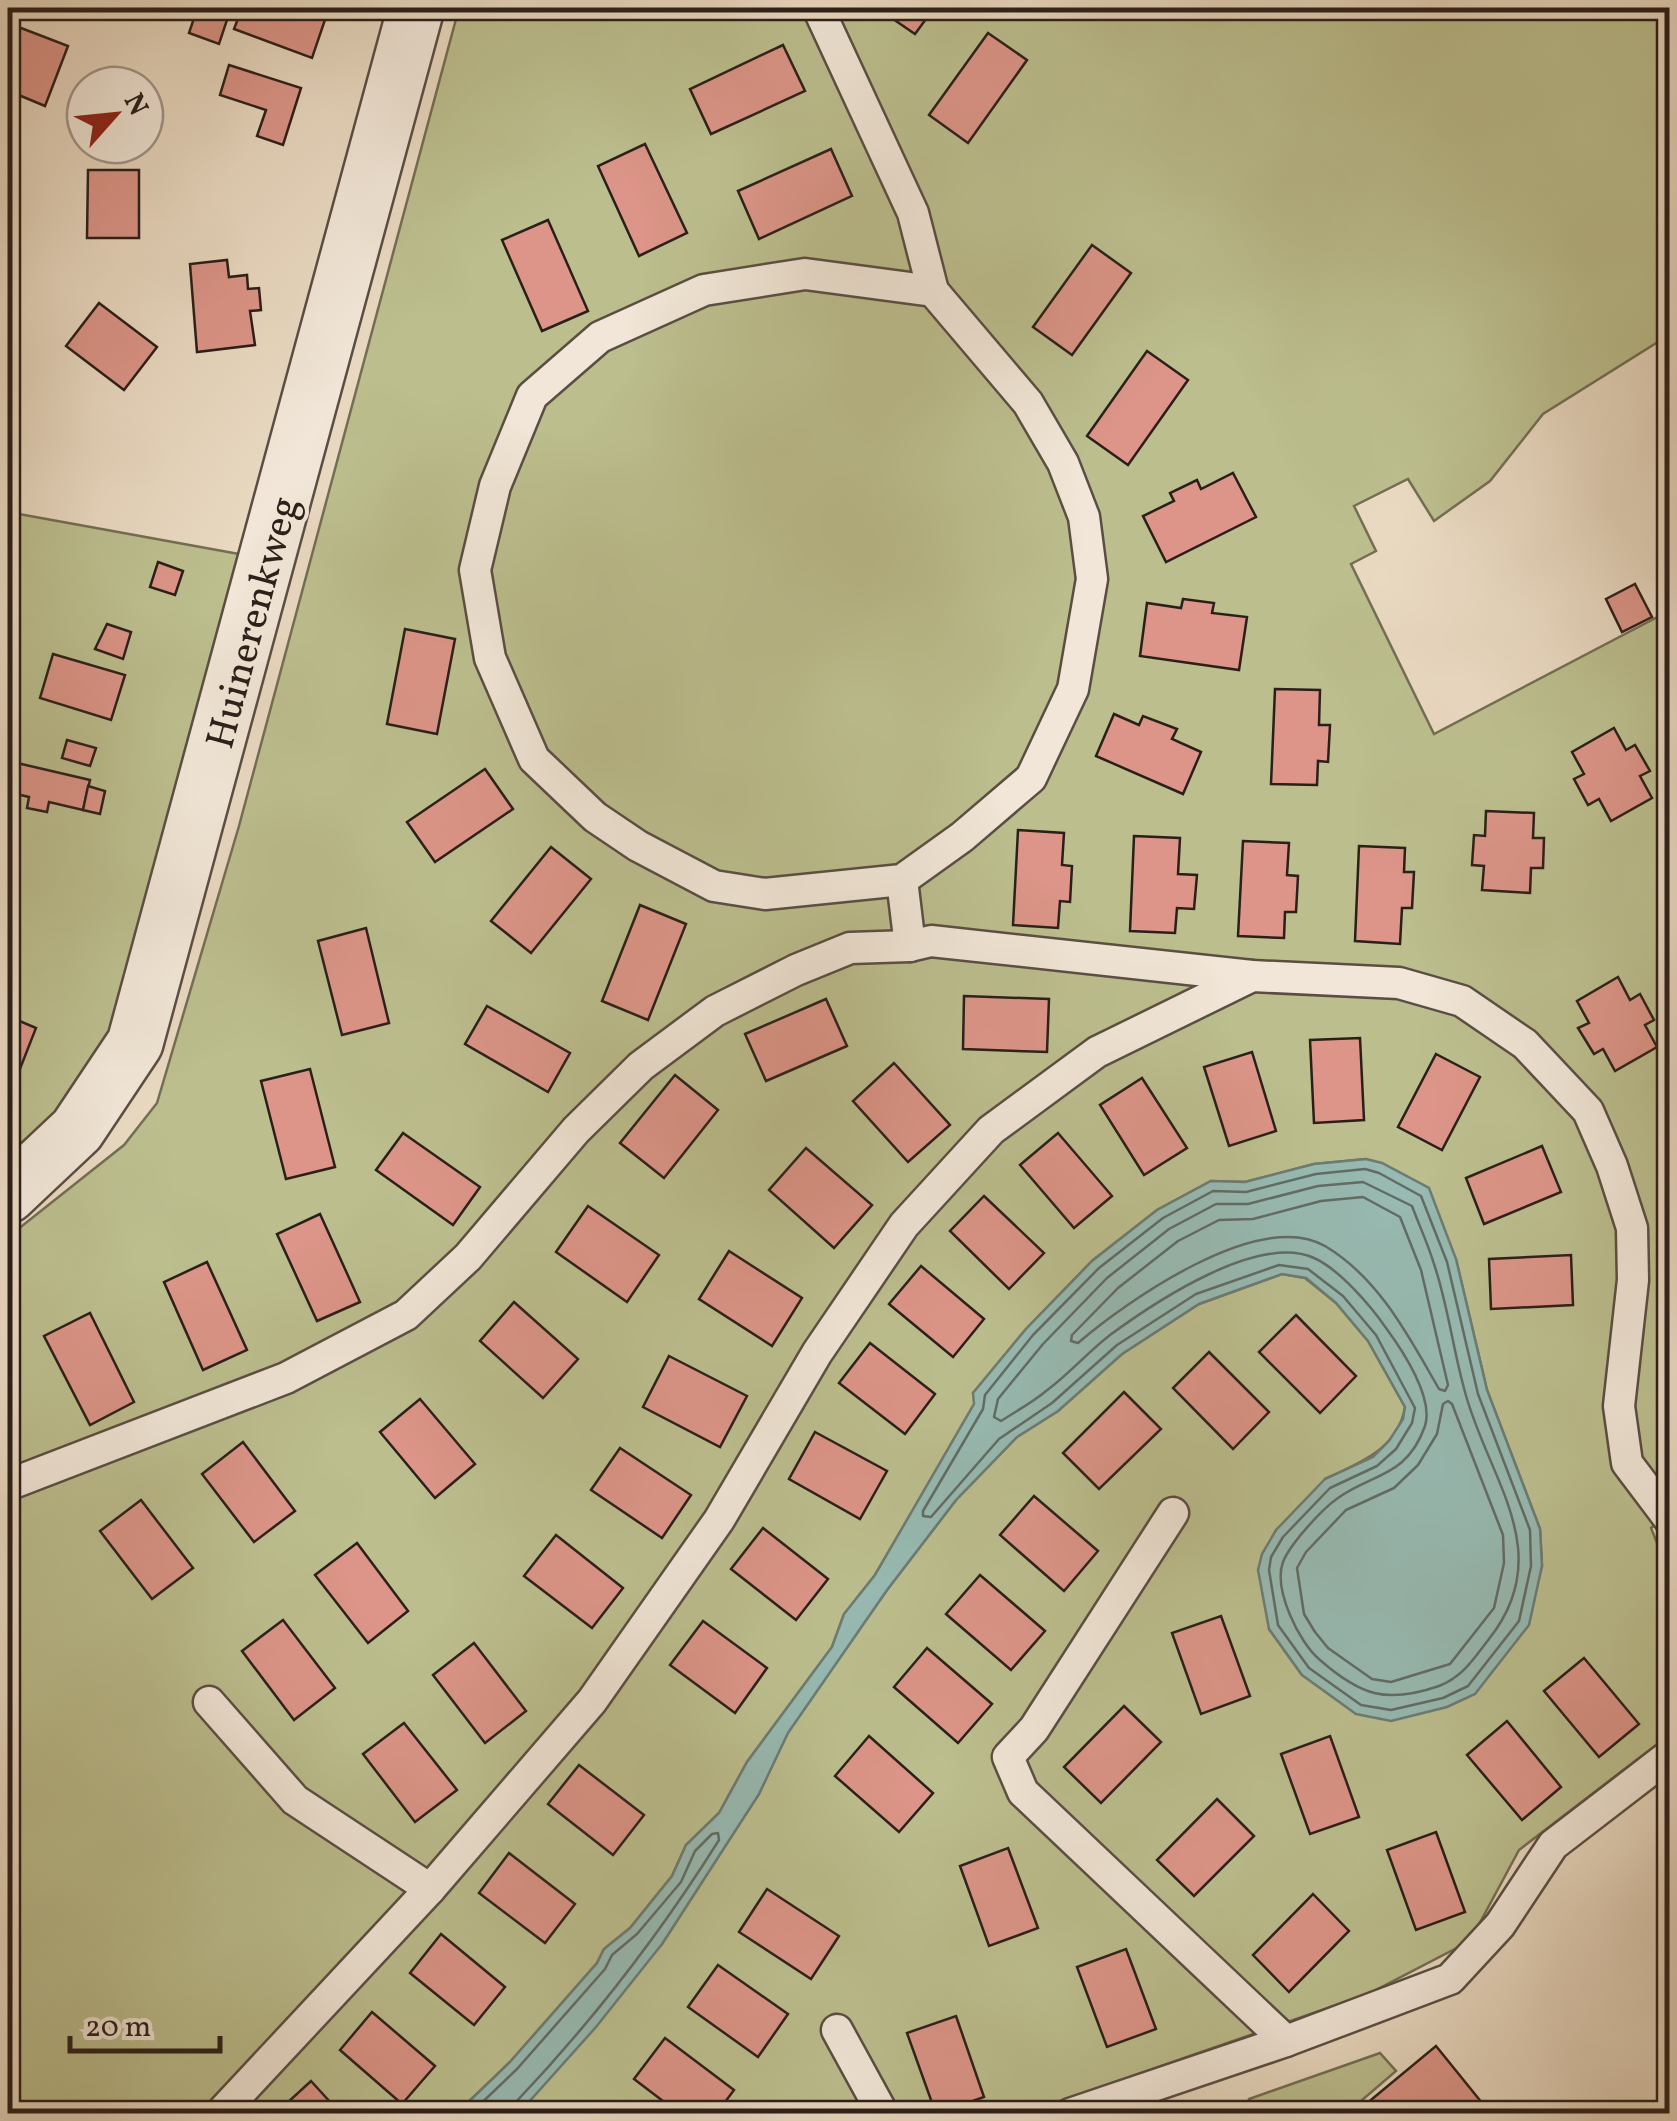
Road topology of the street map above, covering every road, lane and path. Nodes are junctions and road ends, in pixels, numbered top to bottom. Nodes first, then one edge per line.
1 (416, 8) edge
2 (818, 8) edge
3 (933, 291) junction
4 (902, 880) junction
5 (910, 946) junction
6 (1252, 976) junction
7 (8, 1195) edge
8 (8, 1485) edge
9 (1173, 1514) dead end
10 (1670, 1520) edge
11 (209, 1702) dead end
12 (1670, 1754) edge
13 (430, 1889) junction
14 (837, 2030) dead end
15 (1286, 2040) junction
16 (220, 2114) edge
17 (883, 2114) edge
18 (1070, 2114) edge

1 - 7 street, Huinerenkweg
2 - 3 lane
3 - 4 lane
3 - 4 lane
4 - 5 lane
5 - 6 lane
5 - 8 lane
6 - 10 lane
6 - 13 lane
9 - 15 lane
11 - 13 lane
12 - 15 lane
13 - 16 lane
14 - 17 lane
15 - 18 lane

